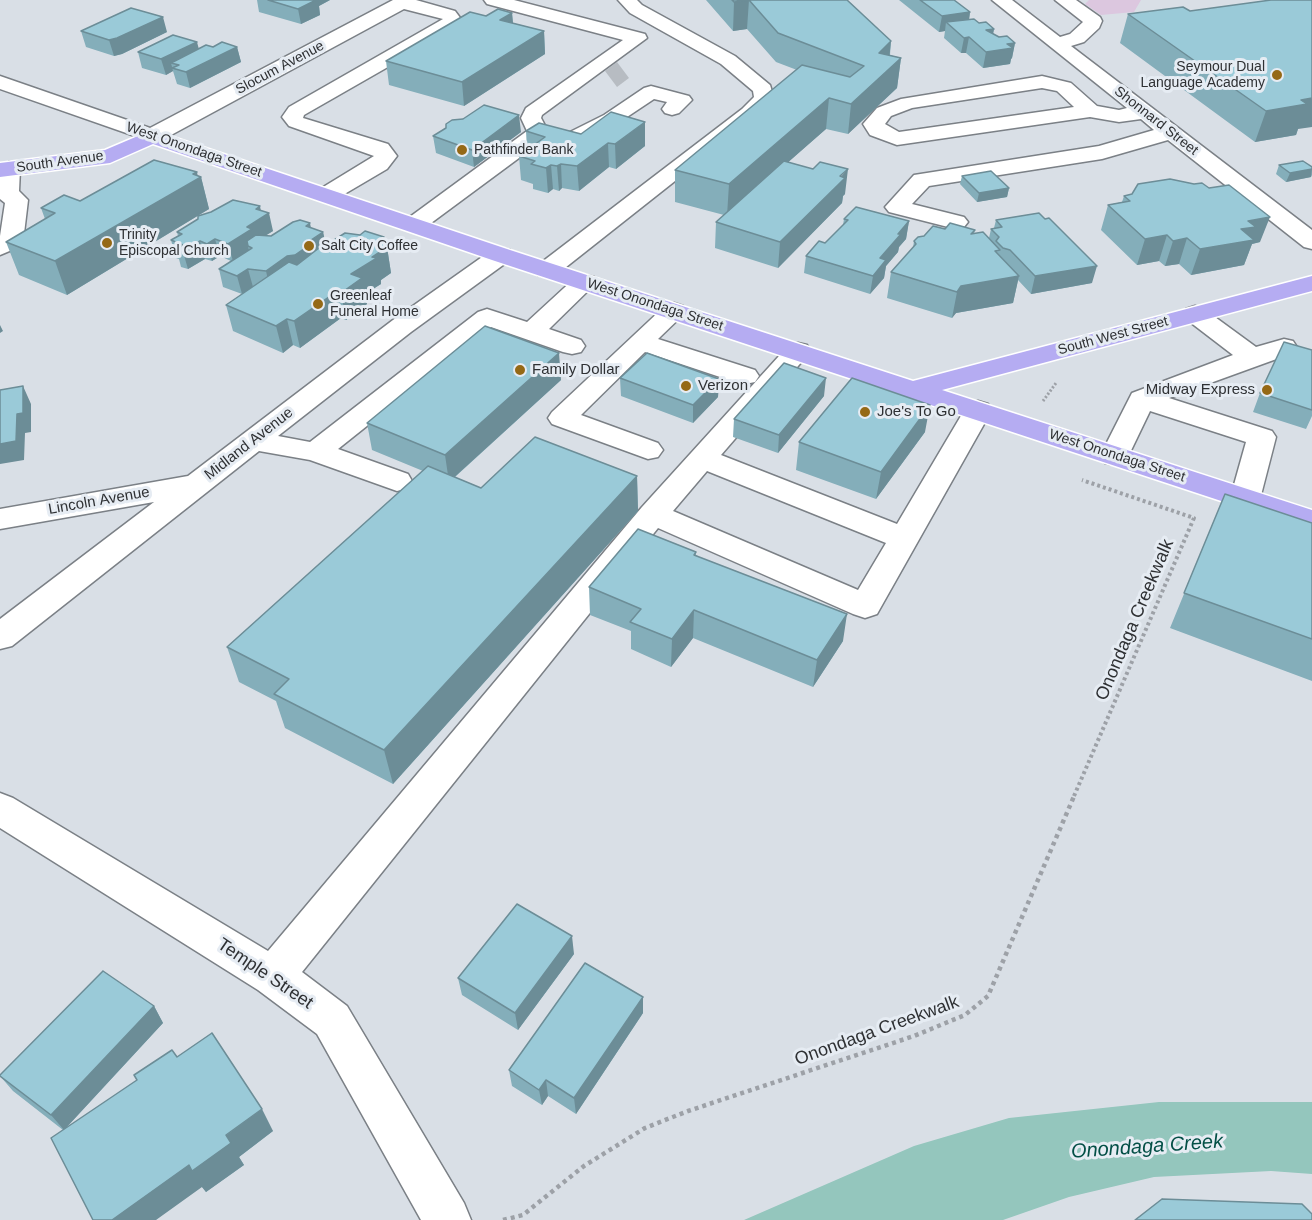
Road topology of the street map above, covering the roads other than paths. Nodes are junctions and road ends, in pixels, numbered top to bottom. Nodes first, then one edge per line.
1 (627, 0) edge
2 (1001, 0) edge
3 (1065, 0) edge
4 (404, 1) edge
5 (484, 1) edge
6 (1056, 44) junction
7 (627, 45) junction
8 (0, 82) edge
9 (672, 109) dead end
10 (1090, 111) junction
11 (1144, 112) junction
12 (538, 133) junction
13 (1172, 133) junction
14 (152, 136) junction
15 (4, 170) edge
16 (328, 194) junction
17 (956, 222) edge
18 (415, 224) junction
19 (438, 232) junction
20 (1312, 242) edge
21 (0, 248) edge
22 (501, 255) junction
23 (547, 270) junction
24 (585, 282) junction
25 (1312, 283) edge
26 (674, 311) junction
27 (1195, 314) junction
28 (531, 332) junction
29 (640, 342) junction
30 (572, 346) dead end
31 (1284, 347) edge
32 (798, 351) junction
33 (1252, 357) junction
34 (745, 376) dead end
35 (914, 389) junction
36 (1142, 399) junction
37 (978, 410) junction
38 (254, 441) junction
39 (648, 450) dead end
40 (315, 452) junction
41 (1115, 456) junction
42 (701, 458) junction
43 (397, 481) dead end
44 (198, 484) junction
45 (1245, 499) junction
46 (653, 514) junction
47 (0, 519) edge
48 (1312, 521) edge
49 (904, 538) junction
50 (0, 638) edge
51 (0, 809) edge
52 (273, 976) junction
53 (447, 1220) edge

1 - 23 street
2 - 6 street, Shonnard Street
3 - 6 street
4 - 14 street, Slocum Avenue
4 - 16 street
5 - 7 street
6 - 11 street, Shonnard Street
7 - 12 street
7 - 12 street
8 - 14 street, West Onondaga Street
9 - 19 street
10 - 10 street
10 - 11 street
11 - 13 street, Shonnard Street
12 - 18 street
13 - 17 street
13 - 20 street, Shonnard Street
14 - 15 main road, South Avenue
14 - 16 main road, West Onondaga Street
15 - 21 street
16 - 18 main road, West Onondaga Street
18 - 19 main road, West Onondaga Street
19 - 22 main road, West Onondaga Street
22 - 23 main road, West Onondaga Street
22 - 38 street, Midland Avenue
23 - 24 main road, West Onondaga Street
24 - 26 main road, West Onondaga Street
24 - 28 street
25 - 27 main road, South West Street
26 - 29 street
26 - 32 main road, West Onondaga Street
27 - 33 street
27 - 35 main road, South West Street
28 - 30 street
28 - 40 street
29 - 34 street
29 - 39 street
31 - 33 street
32 - 35 main road, West Onondaga Street
32 - 42 street
33 - 36 street
35 - 37 main road, West Onondaga Street
36 - 41 street
36 - 45 street
37 - 41 main road, West Onondaga Street
37 - 49 street
38 - 40 street
38 - 44 street, Midland Avenue
40 - 43 street
41 - 45 main road, West Onondaga Street
42 - 46 street
42 - 49 street
44 - 47 street, Lincoln Avenue
44 - 50 street, Midland Avenue
45 - 48 main road, West Onondaga Street
46 - 49 street
46 - 52 street
51 - 52 street, Temple Street
52 - 53 street, Temple Street

